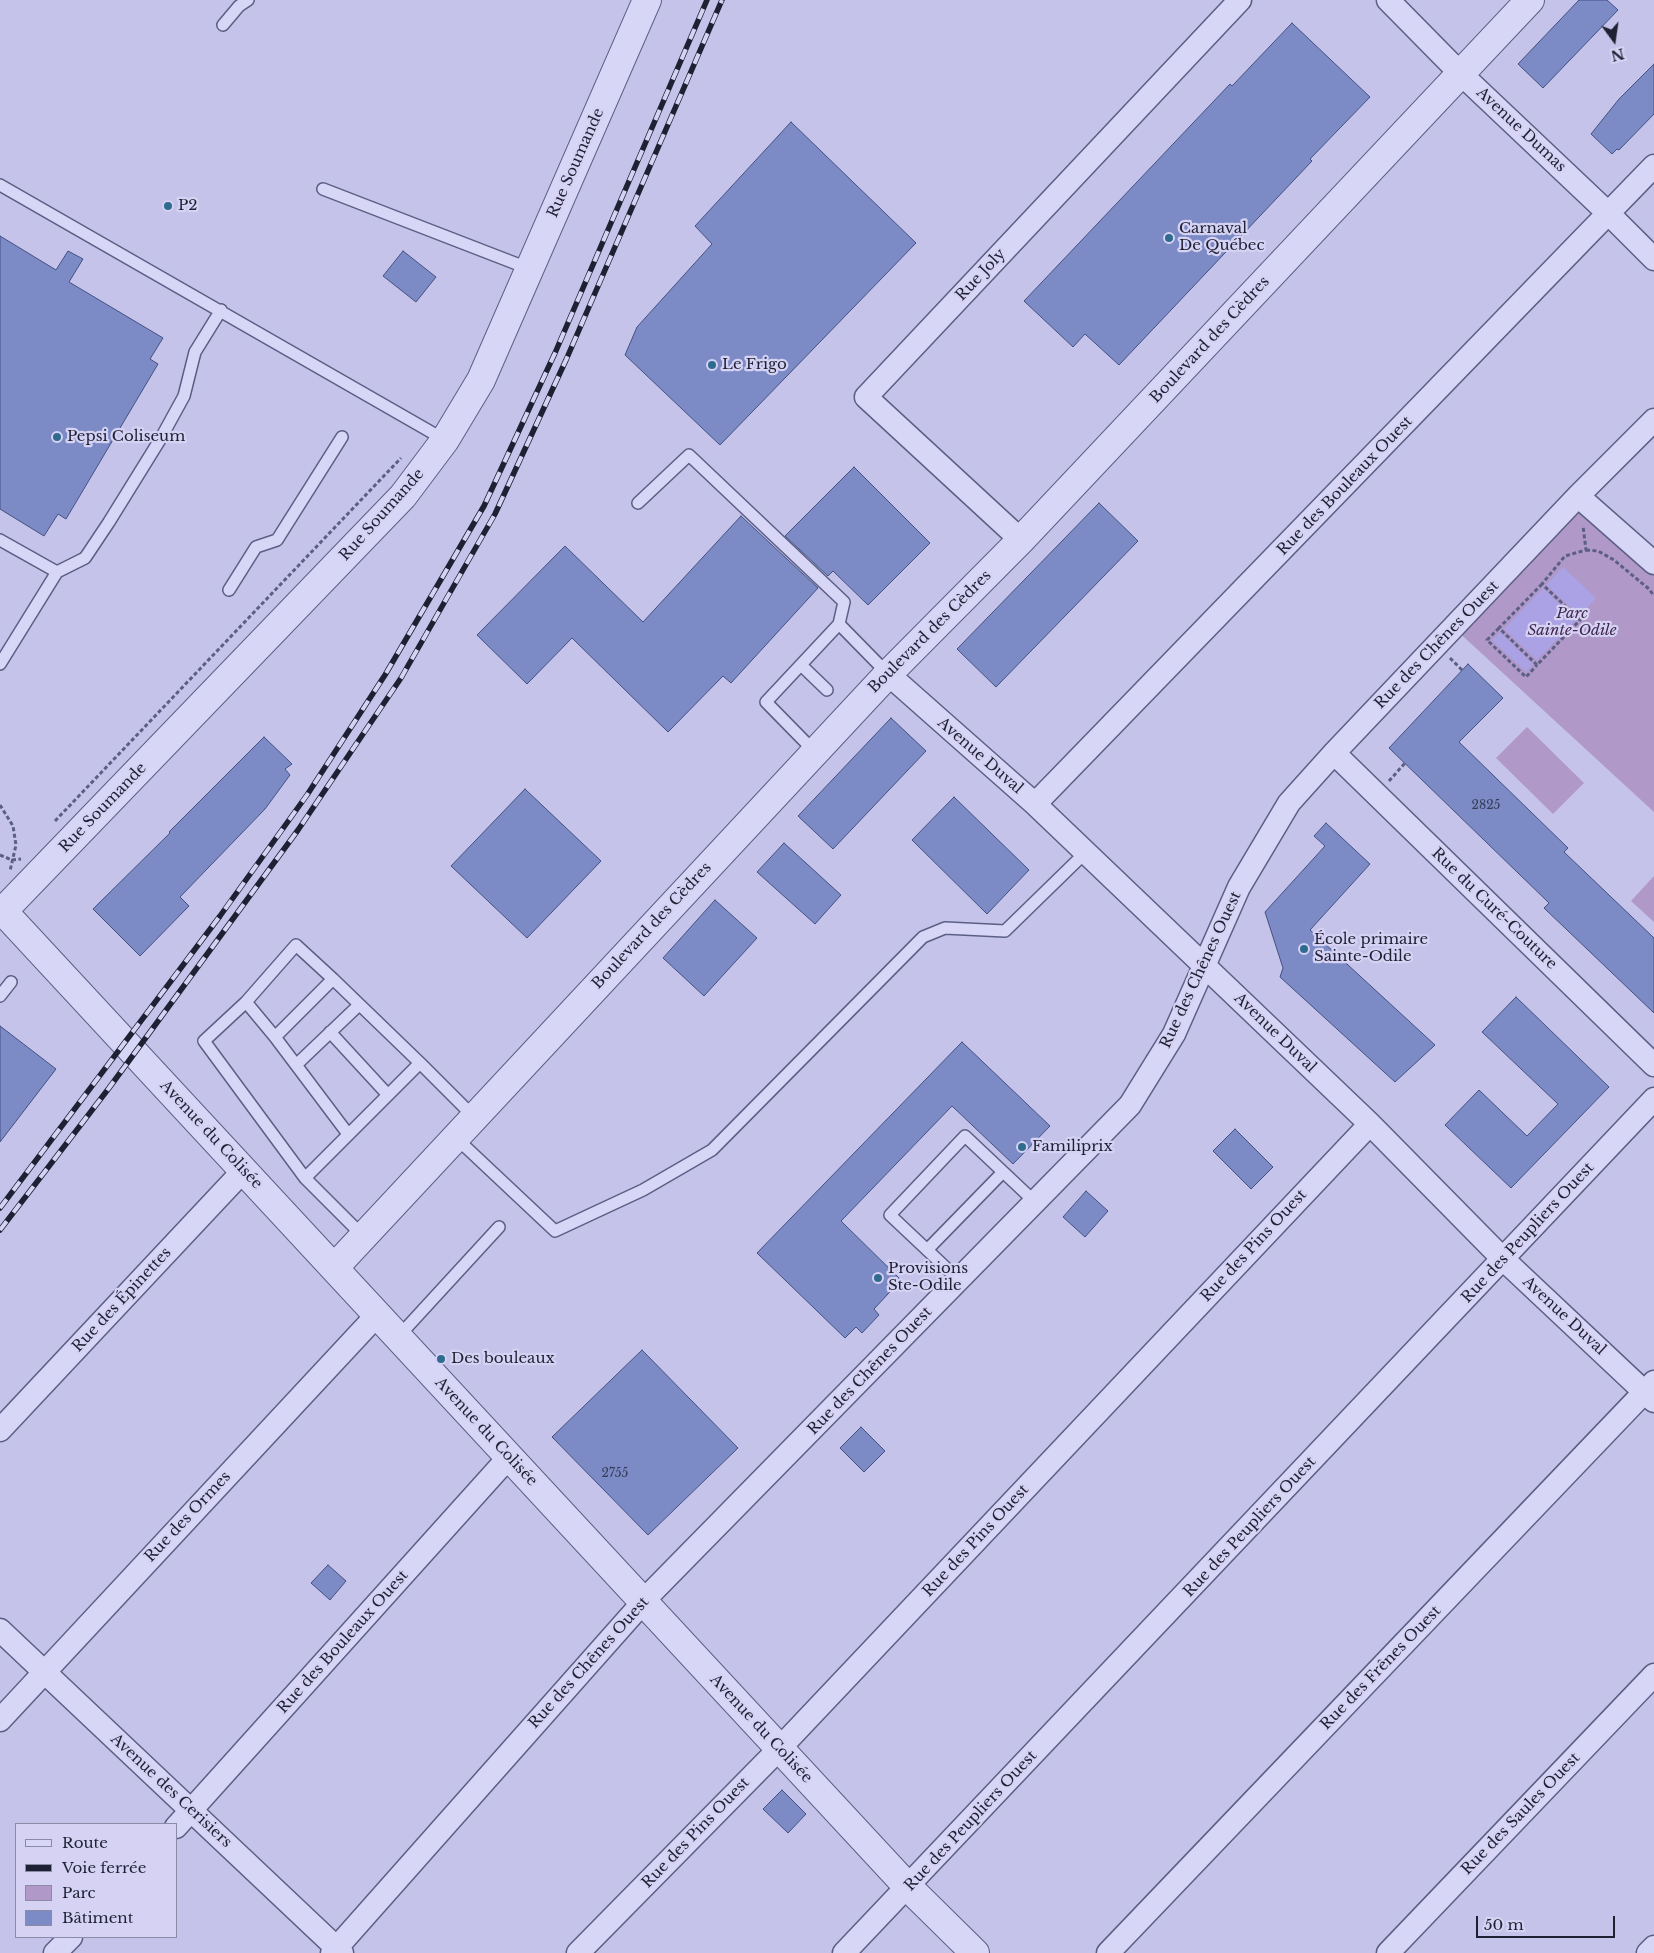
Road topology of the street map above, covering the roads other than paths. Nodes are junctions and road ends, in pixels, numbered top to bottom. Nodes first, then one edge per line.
1 (248, 0) edge
2 (647, 0) edge
3 (1240, 0) edge
4 (1388, 0) edge
5 (1530, 0) edge
6 (223, 25) dead end
7 (1460, 73) junction
8 (1654, 166) edge
9 (0, 185) edge
10 (323, 190) dead end
11 (1609, 214) junction
12 (1654, 259) edge
13 (530, 268) junction
14 (221, 310) junction
15 (1654, 420) edge
16 (437, 435) junction
17 (342, 436) dead end
18 (1578, 496) junction
19 (638, 502) dead end
20 (0, 540) edge
21 (1021, 540) junction
22 (1654, 563) edge
23 (57, 572) junction
24 (229, 590) dead end
25 (839, 624) junction
26 (0, 664) edge
27 (801, 665) junction
28 (888, 674) junction
29 (827, 690) dead end
30 (815, 752) junction
31 (1334, 753) junction
32 (1035, 804) junction
33 (1085, 853) junction
34 (1, 911) edge
35 (1204, 965) junction
36 (333, 979) junction
37 (11, 982) dead end
38 (0, 996) edge
39 (246, 1002) junction
40 (359, 1005) junction
41 (330, 1032) junction
42 (275, 1037) junction
43 (420, 1063) junction
44 (296, 1064) junction
45 (1654, 1065) edge
46 (388, 1095) junction
47 (1654, 1100) edge
48 (474, 1117) junction
49 (1370, 1124) junction
50 (348, 1134) junction
51 (455, 1136) junction
52 (244, 1170) junction
53 (1003, 1172) junction
54 (305, 1178) junction
55 (1035, 1202) junction
56 (499, 1227) dead end
57 (363, 1236) junction
58 (927, 1250) junction
59 (1503, 1259) junction
60 (334, 1268) junction
61 (959, 1280) junction
62 (377, 1314) junction
63 (398, 1337) junction
64 (1651, 1392) edge
65 (0, 1430) edge
66 (509, 1457) junction
67 (643, 1602) junction
68 (0, 1630) edge
69 (45, 1672) junction
70 (1654, 1674) edge
71 (0, 1720) edge
72 (779, 1749) junction
73 (184, 1819) edge
74 (908, 1888) junction
75 (70, 1938) edge
76 (1654, 1947) edge
77 (337, 1951) edge
78 (55, 1953) edge
79 (578, 1953) edge
80 (844, 1953) edge
81 (975, 1953) edge
82 (1108, 1953) edge
83 (1388, 1953) edge
84 (1648, 1953) edge

1 - 6 lane
2 - 13 street, Rue Soumande
3 - 21 street, Rue Joly
4 - 7 street, Avenue Dumas
5 - 7 street, Boulevard des Cèdres
7 - 11 street, Avenue Dumas
7 - 21 street, Boulevard des Cèdres
8 - 11 street, Rue des Bouleaux Ouest
9 - 14 lane
10 - 13 lane
11 - 12 street, Avenue Dumas
11 - 32 street, Rue des Bouleaux Ouest
13 - 16 street, Rue Soumande
14 - 16 lane
14 - 23 lane
15 - 18 street, Rue des Chênes Ouest
16 - 34 street, Rue Soumande
17 - 24 lane
18 - 22 street
18 - 31 street, Rue des Chênes Ouest
19 - 25 lane
20 - 23 lane
21 - 28 street, Boulevard des Cèdres
23 - 26 lane
25 - 27 lane
25 - 28 lane
27 - 29 lane
27 - 30 lane
28 - 30 street, Boulevard des Cèdres
28 - 32 street, Avenue Duval
30 - 48 street, Boulevard des Cèdres
31 - 35 street, Rue des Chênes Ouest
31 - 45 street, Rue du Curé-Couture
32 - 33 street, Avenue Duval
33 - 35 street, Avenue Duval
33 - 51 lane
34 - 52 street, Avenue du Colisée
35 - 49 street, Avenue Duval
35 - 55 street, Rue des Chênes Ouest
36 - 39 lane
36 - 40 lane
36 - 42 lane
37 - 38 lane
39 - 42 lane
39 - 54 lane
40 - 41 lane
40 - 43 lane
41 - 44 lane
41 - 46 lane
42 - 44 lane
43 - 46 lane
43 - 48 lane
44 - 50 lane
46 - 50 lane
47 - 59 street, Rue des Peupliers Ouest
48 - 51 street, Boulevard des Cèdres
49 - 59 street, Avenue Duval
49 - 72 street, Rue des Pins Ouest
50 - 54 lane
51 - 57 street, Boulevard des Cèdres
52 - 60 street, Avenue du Colisée
52 - 65 street, Rue des Épinettes
53 - 55 lane
53 - 58 lane
53 - 58 lane
54 - 57 lane
55 - 61 street, Rue des Chênes Ouest
56 - 63 lane
57 - 60 street, Boulevard des Cèdres
58 - 61 lane
59 - 64 street, Avenue Duval
59 - 74 street, Rue des Peupliers Ouest
60 - 62 street, Avenue du Colisée
61 - 67 street, Rue des Chênes Ouest
62 - 63 street, Avenue du Colisée
62 - 69 street, Rue des Ormes
63 - 66 street, Avenue du Colisée
64 - 82 street, Rue des Frênes Ouest
66 - 67 street, Avenue du Colisée
66 - 73 street, Rue des Bouleaux Ouest
67 - 72 street, Avenue du Colisée
67 - 77 street, Rue des Chênes Ouest
68 - 69 street, Avenue des Cerisiers
69 - 71 street, Rue des Ormes
69 - 73 street, Avenue des Cerisiers
70 - 83 street, Rue des Saules Ouest
72 - 74 street, Avenue du Colisée
72 - 79 street, Rue des Pins Ouest
73 - 77 street, Avenue des Cerisiers
74 - 80 street, Rue des Peupliers Ouest
74 - 81 street, Avenue du Colisée
75 - 78 street
76 - 84 street

